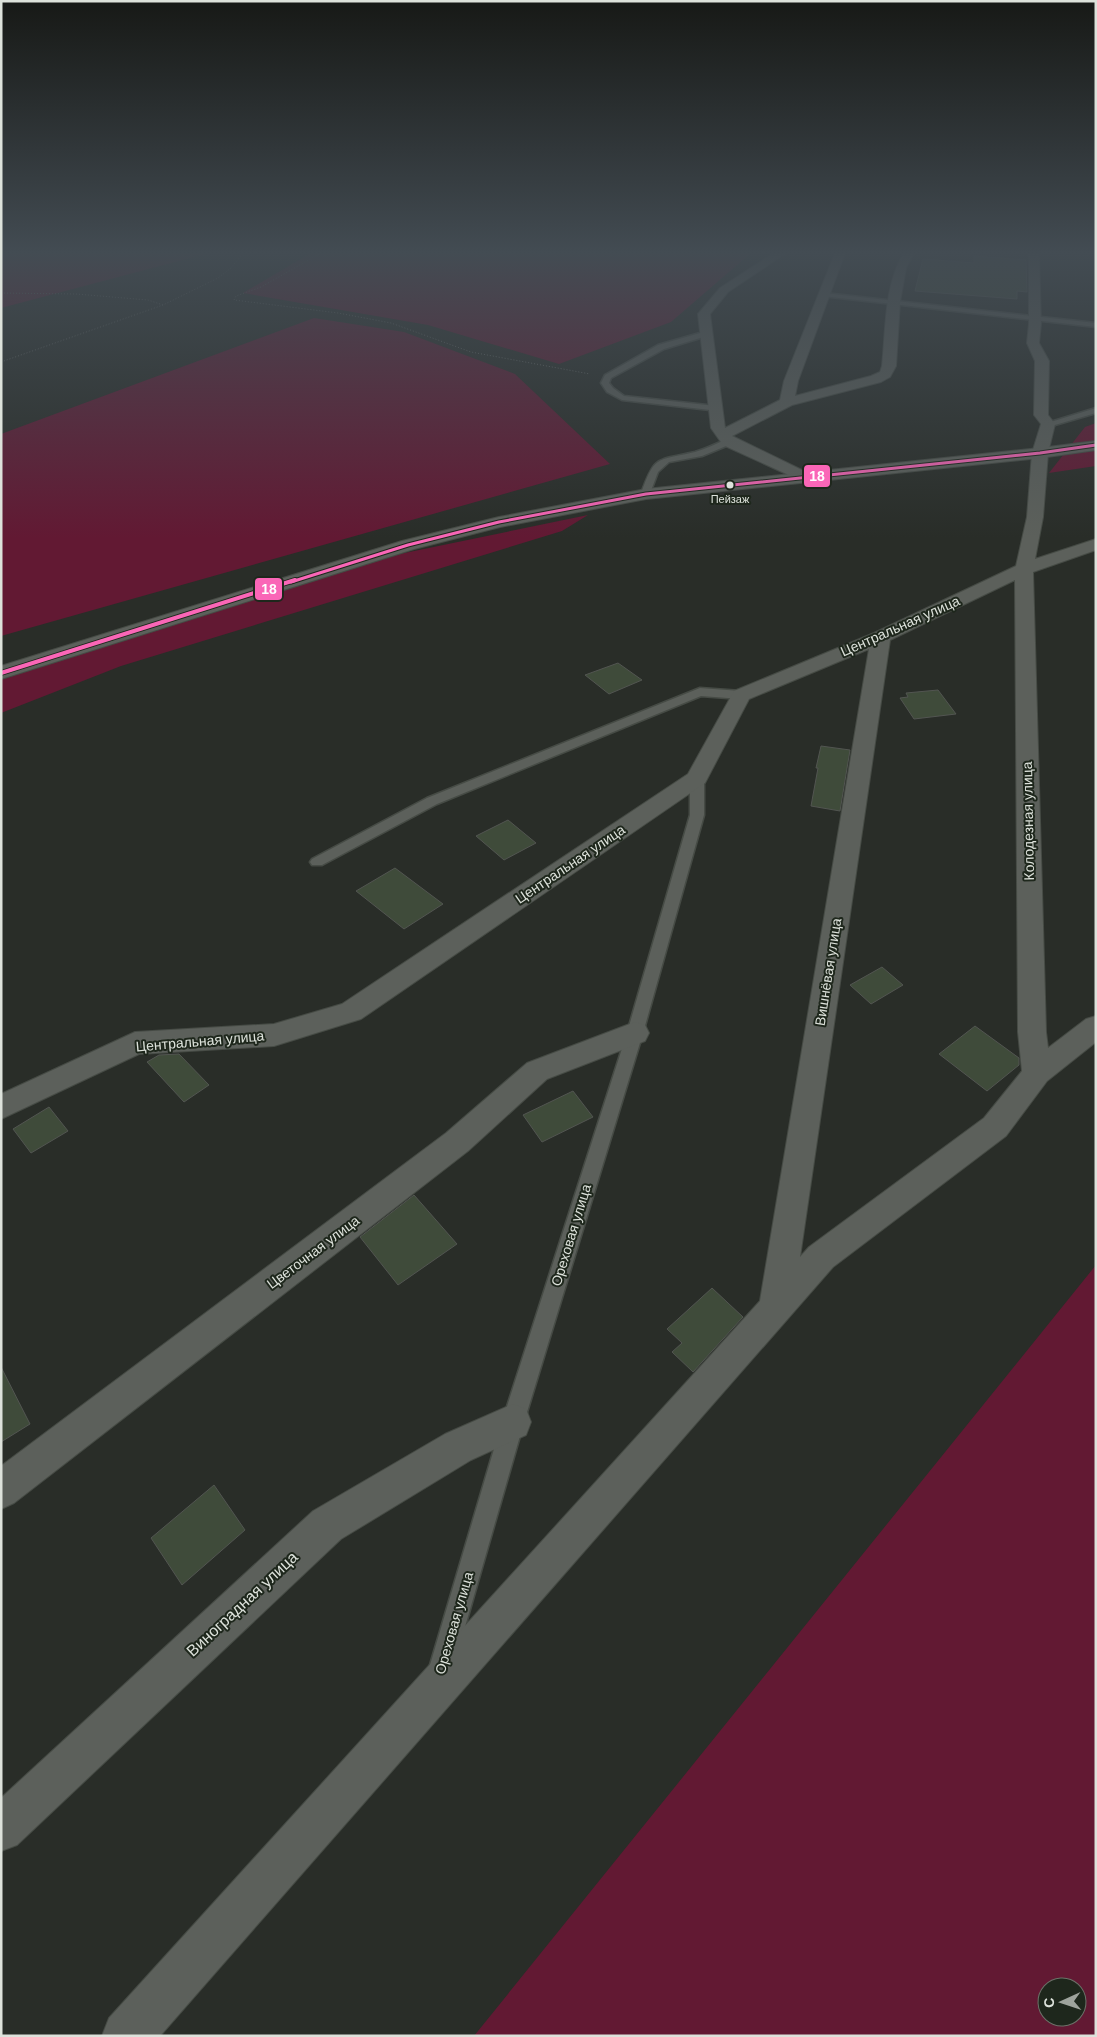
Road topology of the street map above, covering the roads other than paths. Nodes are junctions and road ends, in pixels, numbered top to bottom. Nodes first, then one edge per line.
1 (659, 348) edge
2 (709, 348) edge
3 (804, 348) edge
4 (890, 348) edge
5 (1036, 348) edge
6 (787, 402) junction
7 (716, 409) junction
8 (1096, 410) edge
9 (1048, 424) junction
10 (726, 439) junction
11 (1096, 445) edge
12 (1040, 453) junction
13 (804, 477) junction
14 (646, 494) junction
15 (1096, 544) edge
16 (1024, 569) junction
17 (881, 637) junction
18 (1, 673) edge
19 (741, 694) junction
20 (697, 778) junction
21 (317, 862) dead end
22 (1096, 1026) edge
23 (635, 1033) junction
24 (1037, 1073) junction
25 (1, 1107) edge
26 (776, 1308) junction
27 (513, 1422) junction
28 (1, 1490) edge
29 (434, 1690) junction
30 (1, 1828) edge
31 (127, 2036) edge

1 - 7 lane
2 - 7 street
3 - 6 street
4 - 6 street
5 - 9 street
6 - 10 street
7 - 10 street
8 - 9 lane
9 - 12 street, Колодезная улица
10 - 13 street
10 - 14 lane
11 - 12 street
12 - 13 street
12 - 16 street, Колодезная улица
13 - 14 street
14 - 18 street
15 - 16 street, Центральная улица
16 - 17 street, Центральная улица
16 - 24 street, Колодезная улица
17 - 19 street, Центральная улица
17 - 26 street, Вишнёвая улица
19 - 20 street, Центральная улица
19 - 21 lane
20 - 23 lane, Ореховая улица
20 - 25 street, Центральная улица
22 - 24 street
23 - 27 lane, Ореховая улица
23 - 28 street, Цветочная улица
24 - 26 street
26 - 29 street
27 - 29 lane, Ореховая улица
27 - 30 street, Виноградная улица
29 - 31 street

